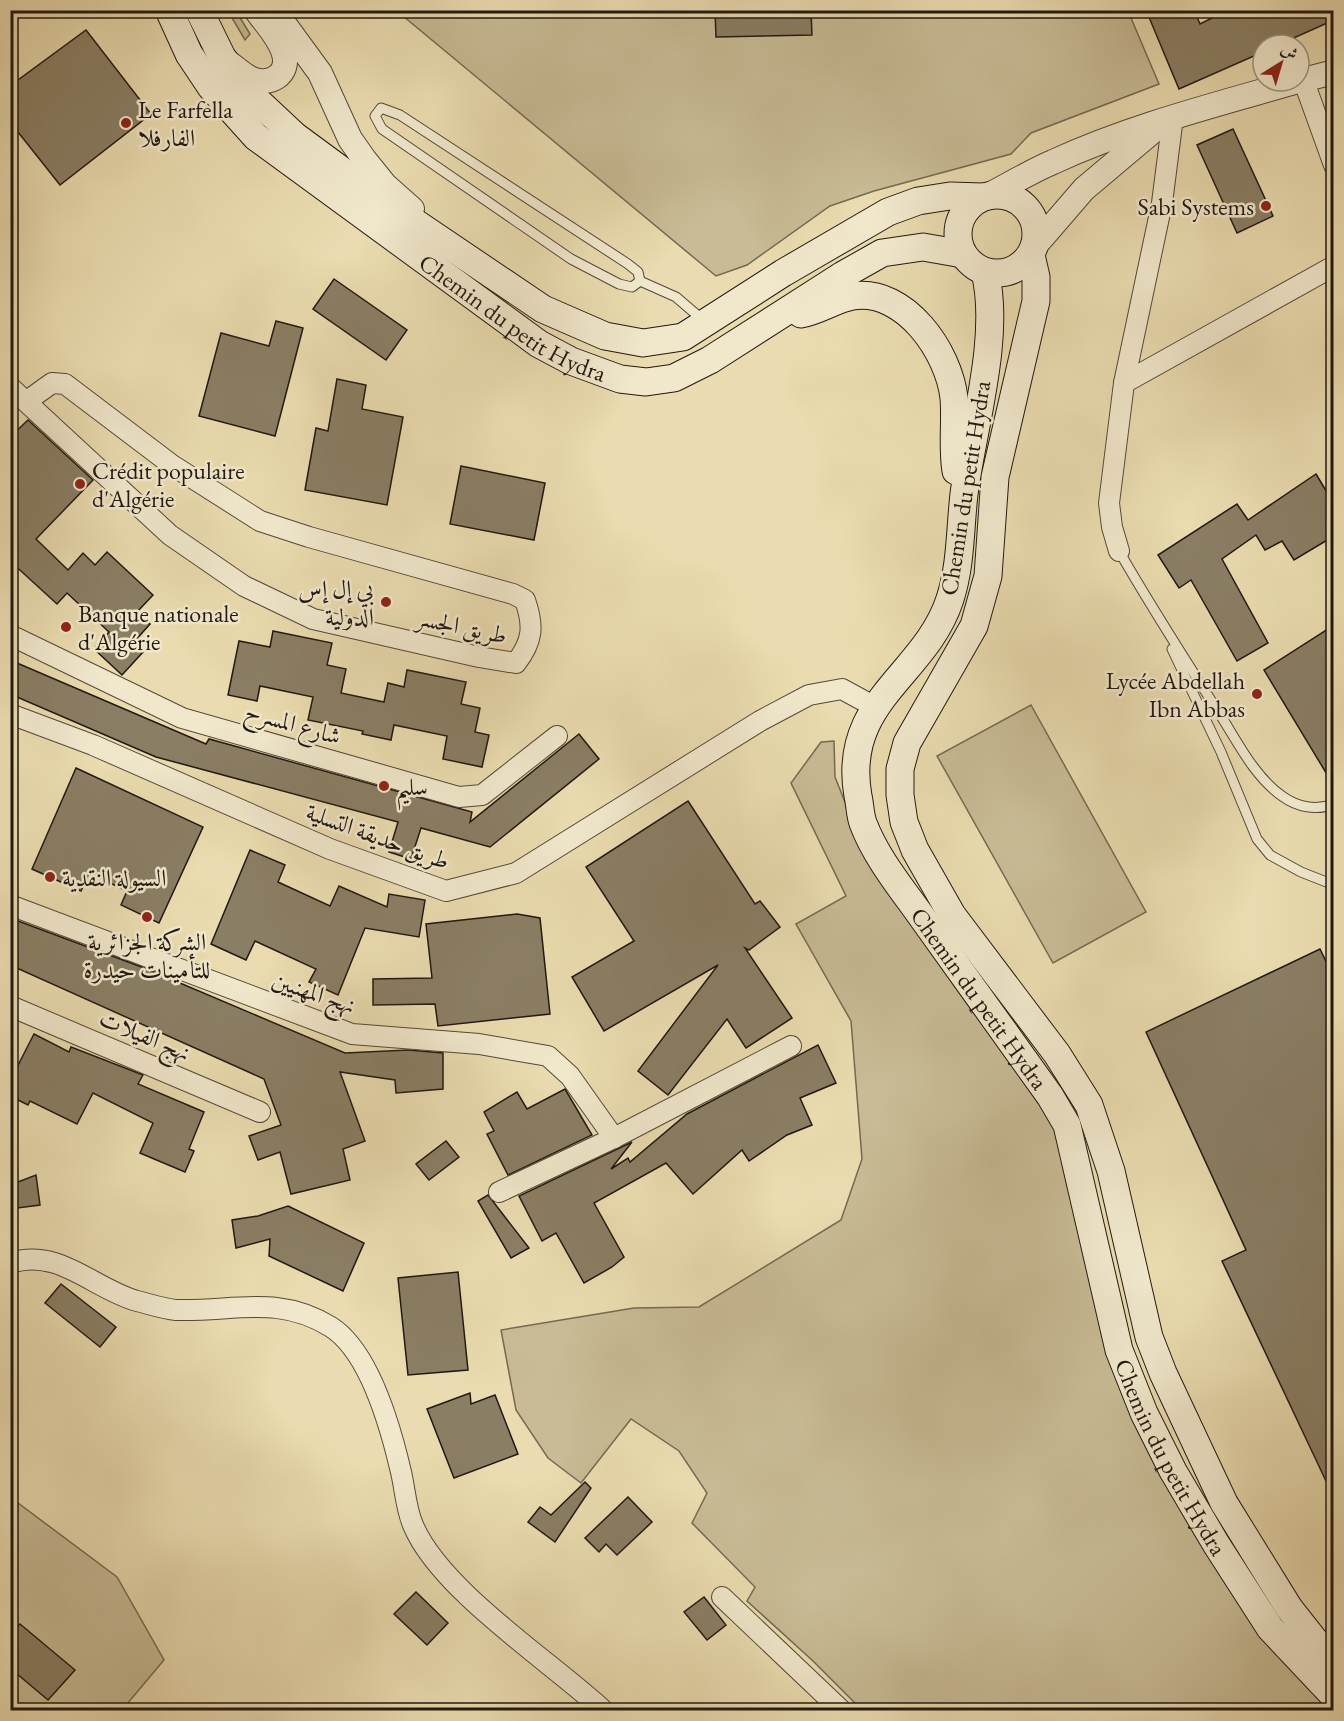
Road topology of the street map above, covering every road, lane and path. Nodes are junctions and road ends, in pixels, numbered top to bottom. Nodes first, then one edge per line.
1 (169, 10) edge
2 (199, 10) edge
3 (256, 10) edge
4 (274, 10) edge
5 (222, 57) junction
6 (1334, 72) edge
7 (1311, 77) edge
8 (1255, 93) edge
9 (1305, 93) edge
10 (1173, 117) junction
11 (1334, 165) edge
12 (987, 195) junction
13 (1033, 251) junction
14 (963, 254) junction
15 (468, 259) junction
16 (1334, 266) edge
17 (985, 272) junction
18 (640, 281) junction
19 (782, 316) junction
20 (706, 322) junction
21 (1124, 383) junction
22 (10, 387) edge
23 (27, 401) junction
24 (964, 495) junction
25 (1119, 551) joint
26 (1154, 612) junction
27 (10, 635) edge
28 (875, 707) junction
29 (10, 714) edge
30 (557, 736) dead end
31 (1334, 804) edge
32 (1334, 885) edge
33 (10, 905) edge
34 (10, 1006) edge
35 (791, 1046) dead end
36 (260, 1112) dead end
37 (614, 1138) junction
38 (499, 1192) dead end
39 (10, 1263) edge
40 (722, 1597) dead end
41 (1327, 1669) edge
42 (1334, 1696) edge
43 (603, 1710) edge
44 (841, 1710) edge

1 - 19 main road, Chemin du petit Hydra
2 - 5 main road, Chemin du petit Hydra
3 - 5 street
4 - 15 street
5 - 15 main road, Chemin du petit Hydra
6 - 7 street
8 - 10 street
9 - 11 street
10 - 12 street
10 - 13 street
10 - 21 street
12 - 13 main road
12 - 14 main road
12 - 20 main road, Chemin du petit Hydra
13 - 17 main road
13 - 41 main road, Chemin du petit Hydra
14 - 17 main road
14 - 19 main road, Chemin du petit Hydra
15 - 20 main road, Chemin du petit Hydra
16 - 21 street
17 - 24 main road, Chemin du petit Hydra
18 - 18 lane
18 - 20 lane
19 - 24 main road
21 - 25 street
22 - 23 street, طريق الجسر
23 - 23 street, طريق الجسر
24 - 28 main road, Chemin du petit Hydra
25 - 26 lane
26 - 31 lane
26 - 32 lane
27 - 30 street, شارع المسرح
28 - 29 street, طريق حديقة التسلية
28 - 41 main road, Chemin du petit Hydra
33 - 37 street, نهج المهنيين
34 - 36 street, نهج الفيلات
35 - 37 street
37 - 38 street
39 - 43 street
40 - 44 street
41 - 42 main road, Chemin du petit Hydra

